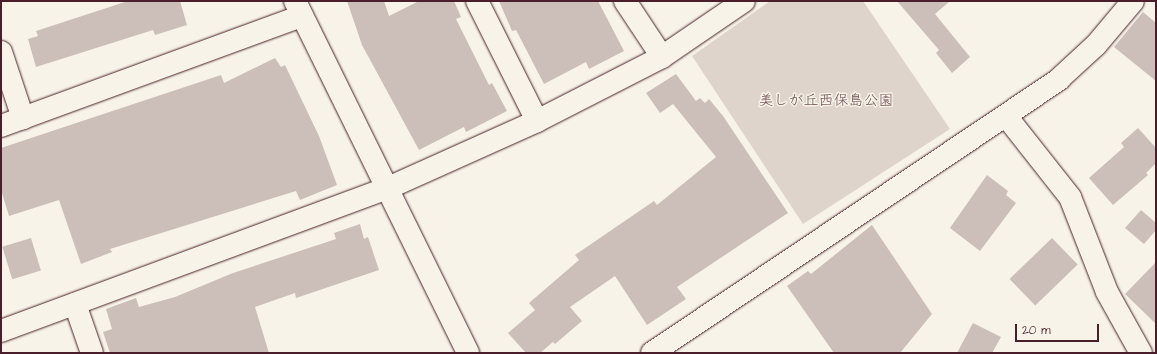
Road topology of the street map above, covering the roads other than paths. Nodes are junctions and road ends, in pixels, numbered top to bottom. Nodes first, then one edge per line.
1 (477, 1) edge
2 (625, 1) edge
3 (744, 1) edge
4 (1133, 1) edge
5 (298, 8) edge
6 (1, 52) edge
7 (662, 57) junction
8 (1006, 116) junction
9 (23, 118) junction
10 (537, 121) junction
11 (1, 126) edge
12 (388, 188) junction
13 (75, 304) junction
14 (1, 331) edge
15 (92, 353) edge
16 (468, 353) edge
17 (652, 353) edge
18 (1140, 353) edge

1 - 10 street
2 - 7 street
3 - 7 street
4 - 8 street
5 - 9 street
5 - 12 street
6 - 9 street
7 - 10 street
8 - 17 street
8 - 18 street
9 - 11 street
10 - 12 street
12 - 13 street
12 - 16 street
13 - 14 street
13 - 15 street

